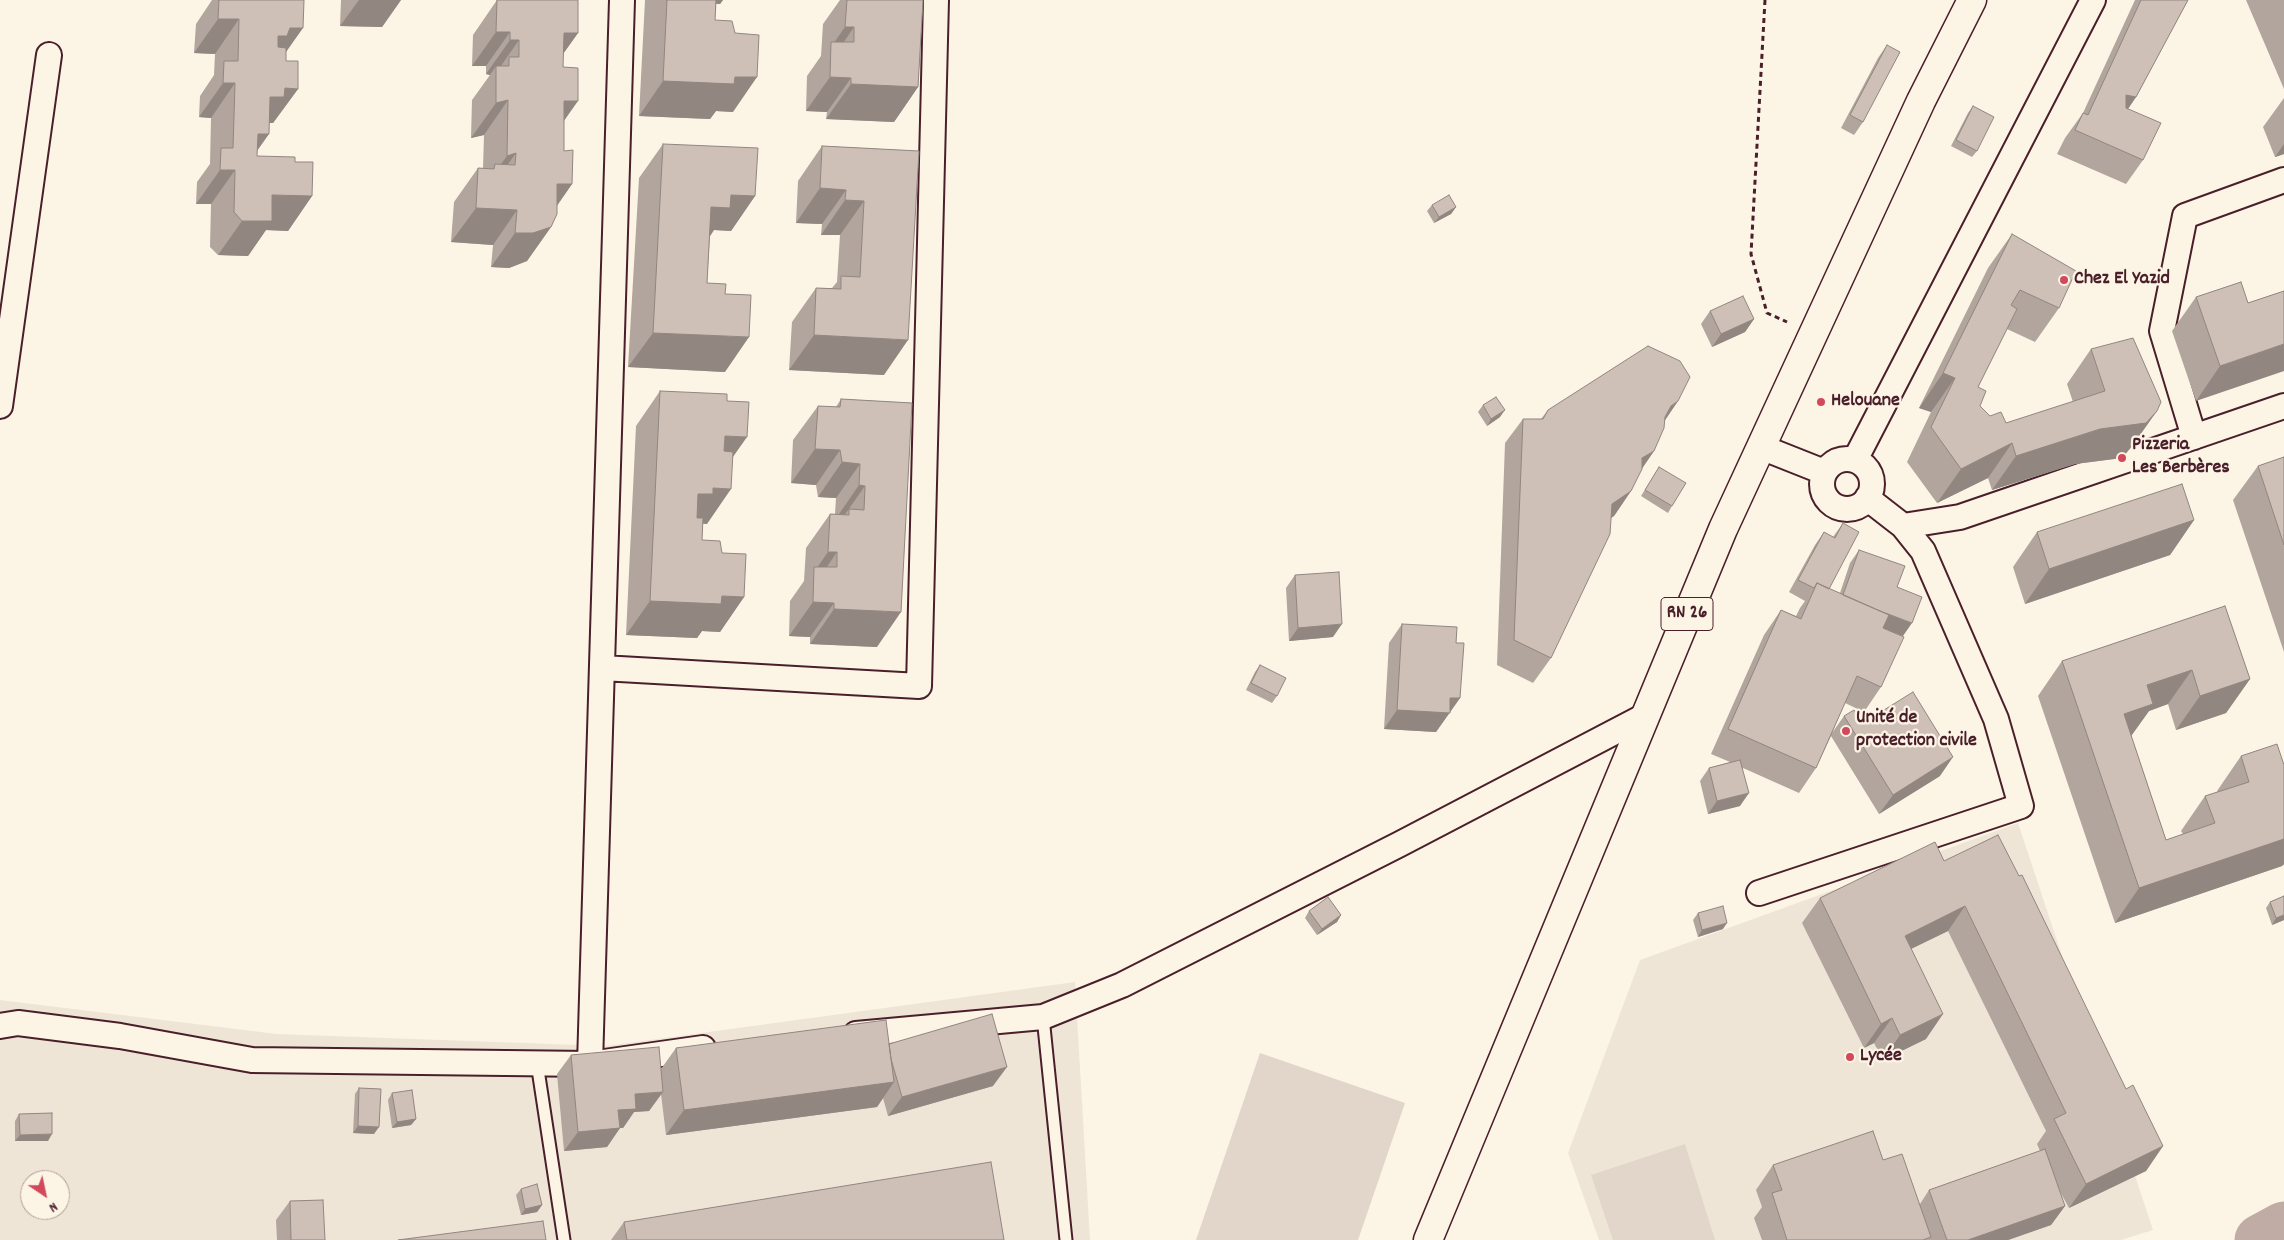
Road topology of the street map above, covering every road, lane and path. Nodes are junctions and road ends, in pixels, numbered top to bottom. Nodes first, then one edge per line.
1 (622, 0) edge
2 (936, 0) edge
3 (1765, 0) edge
4 (1972, 0) edge
5 (2093, 0) edge
6 (49, 55) dead end
7 (2284, 180) edge
8 (1813, 334) junction
9 (0, 406) edge
10 (2284, 406) edge
11 (2194, 437) junction
12 (1761, 446) junction
13 (1855, 460) junction
14 (1824, 472) junction
15 (1867, 498) junction
16 (1903, 526) junction
17 (602, 668) junction
18 (1645, 716) junction
19 (1759, 893) dead end
20 (1043, 1017) junction
21 (0, 1026) edge
22 (837, 1035) edge
23 (720, 1046) edge
24 (537, 1063) junction
25 (590, 1064) junction
26 (564, 1240) edge
27 (1066, 1240) edge
28 (1428, 1240) edge

1 - 17 street
2 - 17 street
3 - 8 path
4 - 8 main road, RN 26
5 - 13 street
6 - 9 street
7 - 11 street
8 - 12 main road, RN 26
10 - 11 street
11 - 16 street
12 - 14 street
12 - 18 main road, RN 26
13 - 14 street
13 - 15 street
14 - 15 street
15 - 16 street
16 - 19 street
17 - 25 street
18 - 20 street
18 - 28 main road, RN 26
20 - 22 street
20 - 27 lane
21 - 24 street
23 - 25 street
24 - 25 street
24 - 26 lane

